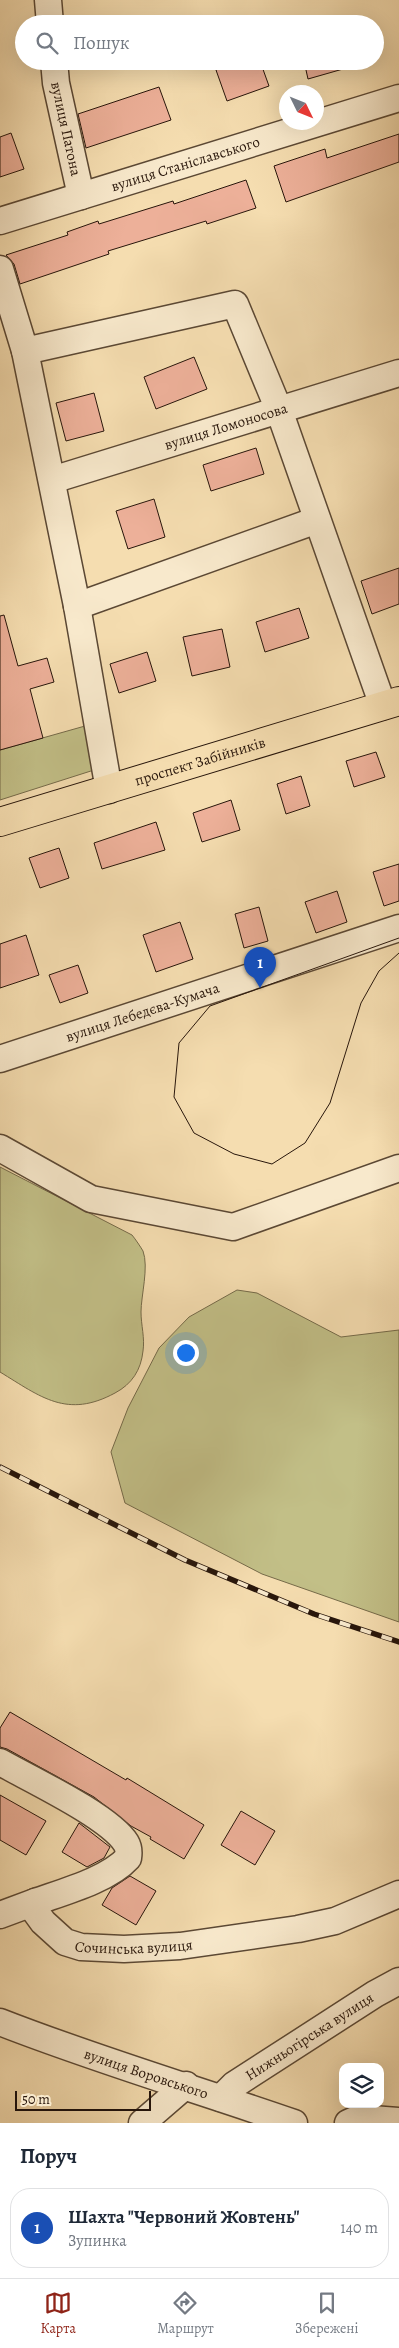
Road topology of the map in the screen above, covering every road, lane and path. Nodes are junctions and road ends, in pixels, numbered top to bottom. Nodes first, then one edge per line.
1 (48, 0) edge
2 (49, 15) edge
3 (55, 70) edge
4 (399, 98) edge
5 (81, 196) junction
6 (0, 221) edge
7 (0, 269) edge
8 (25, 351) junction
9 (399, 372) edge
10 (280, 410) junction
11 (52, 480) junction
12 (317, 520) junction
13 (77, 606) junction
14 (391, 703) edge
15 (109, 790) junction
16 (0, 822) edge
17 (399, 928) edge
18 (0, 1059) edge
19 (0, 1148) edge
20 (399, 1168) edge
21 (0, 1762) edge
22 (399, 1894) edge
23 (34, 1902) junction
24 (0, 1916) edge
25 (399, 1981) edge
26 (0, 2022) edge
27 (186, 2085) junction
28 (221, 2098) junction
29 (399, 2121) edge
30 (142, 2123) edge
31 (294, 2123) edge
32 (348, 2123) edge

1 - 2 street
3 - 5 street, вулиця Патона
4 - 5 street, вулиця Станіславського
5 - 6 street, вулиця Станіславського
7 - 8 street
8 - 10 street
8 - 11 street
9 - 10 street, вулиця Ломоносова
10 - 11 street, вулиця Ломоносова
10 - 12 street
11 - 13 street
12 - 13 street
12 - 14 street
13 - 15 street
14 - 15 main road, проспект Забійників
15 - 16 main road, проспект Забійників
17 - 18 street, вулиця Лебедєва-Кумача
19 - 20 street
21 - 23 street
22 - 23 street, Сочинська вулиця
23 - 24 street
25 - 28 street, Нижньогірська вулиця
26 - 27 street, вулиця Воровського
27 - 28 street, вулиця Воровського
27 - 30 street
28 - 31 street, вулиця Воровського
29 - 32 street

